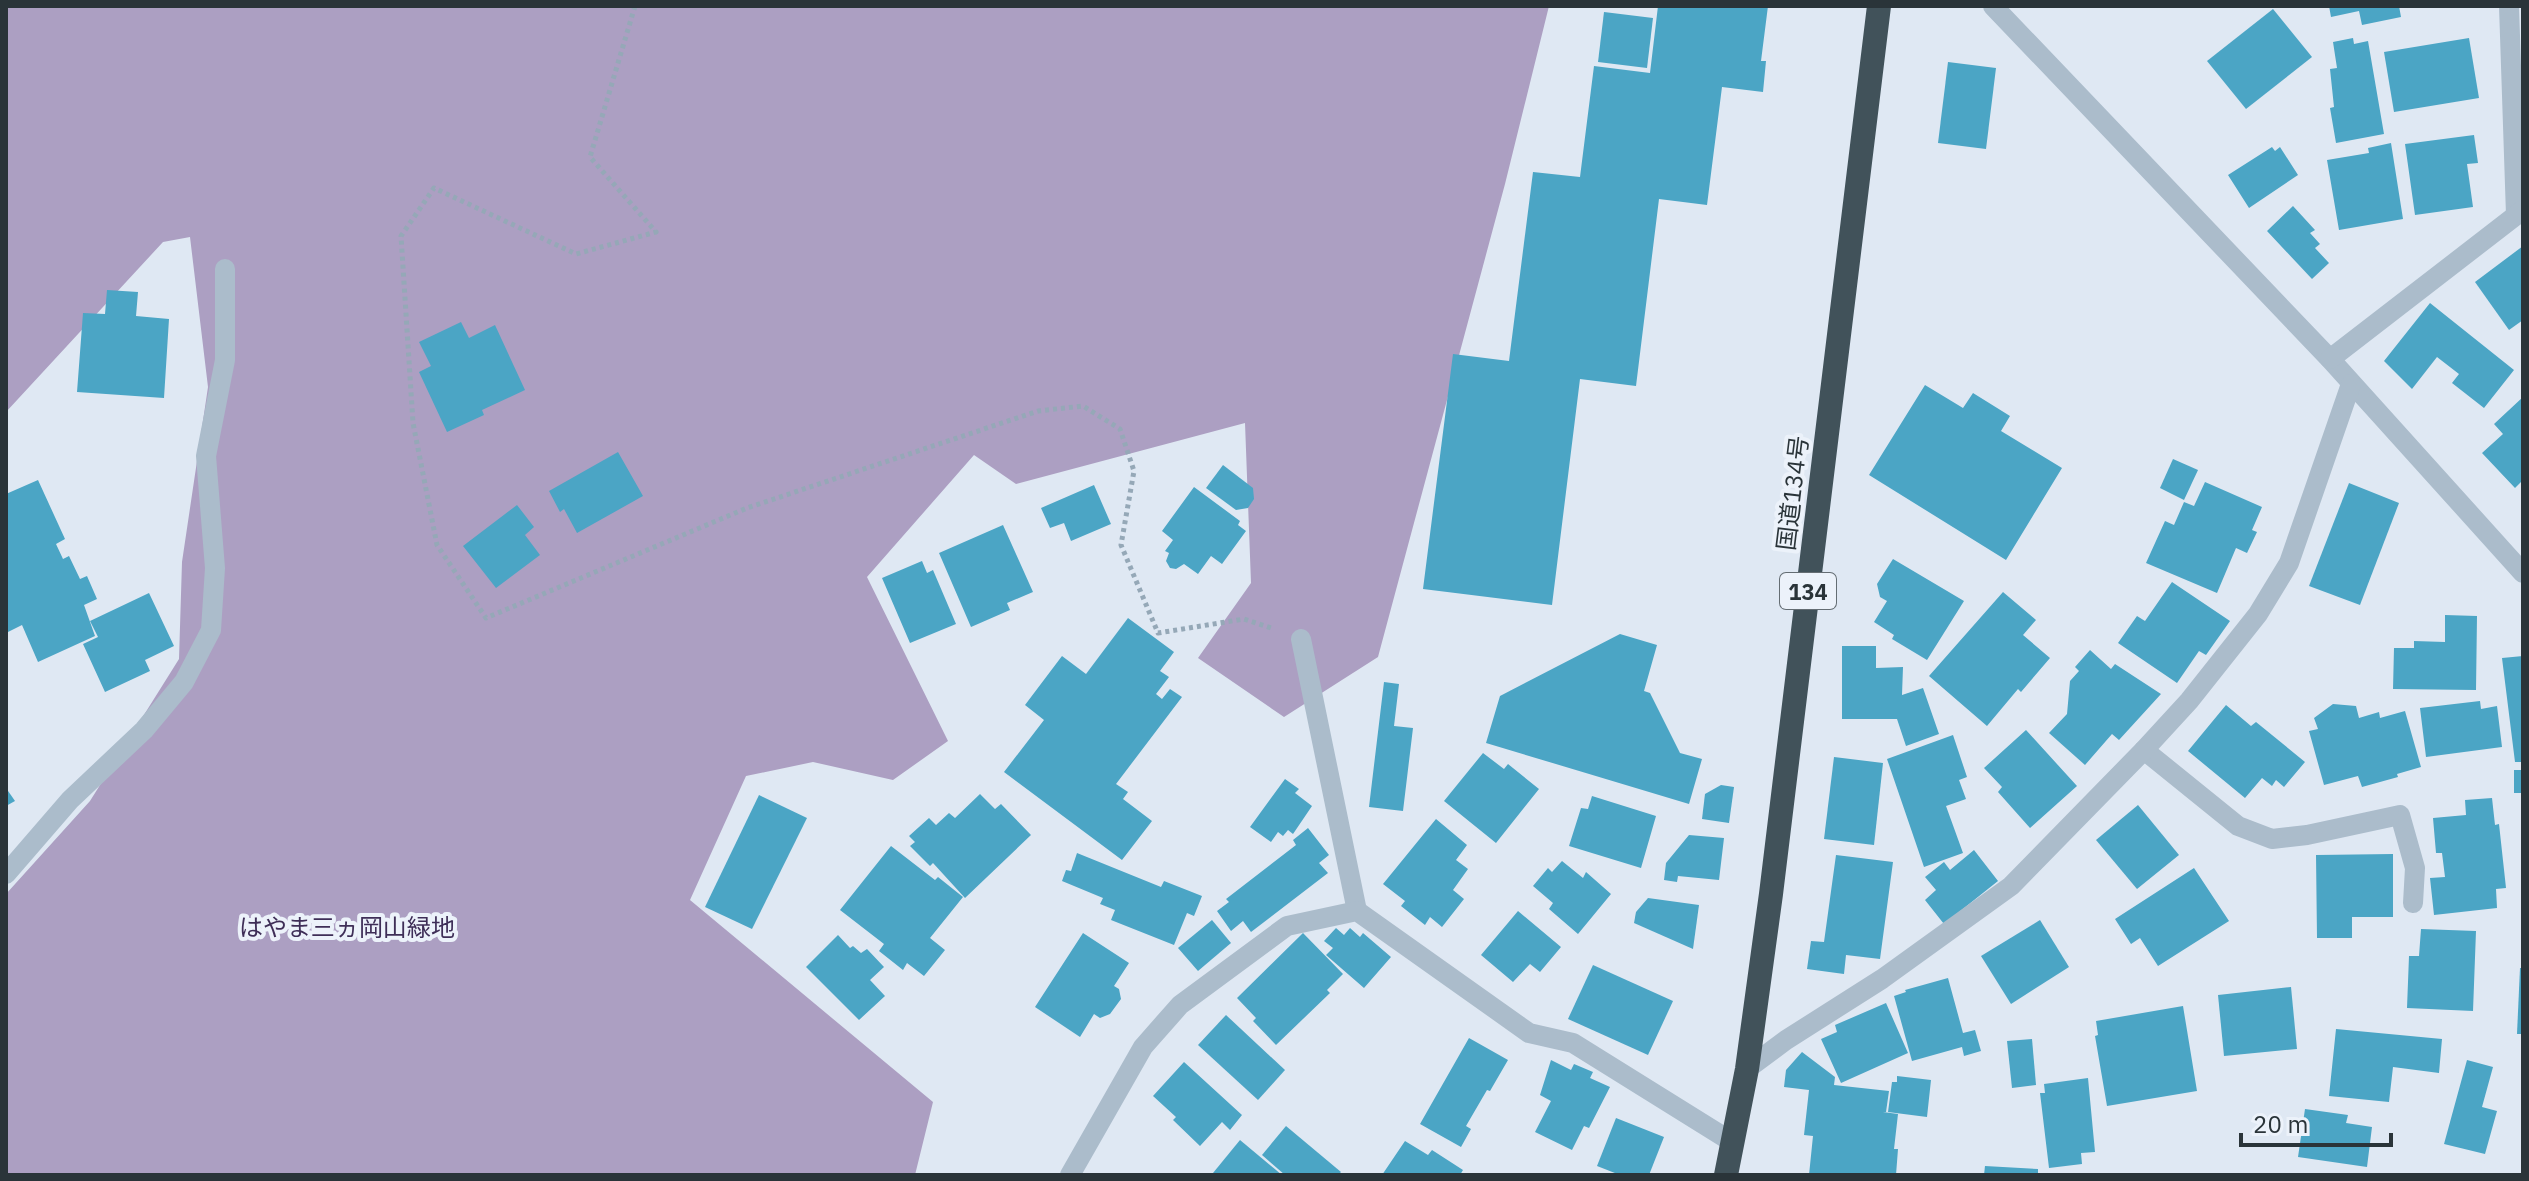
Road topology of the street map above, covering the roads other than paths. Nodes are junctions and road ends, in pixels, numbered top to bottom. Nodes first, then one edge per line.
1 (1879, 6) edge
2 (1993, 6) edge
3 (2509, 6) edge
4 (2519, 212) edge
5 (225, 269) dead end
6 (2330, 359) junction
7 (2351, 384) junction
8 (2523, 573) edge
9 (1301, 639) road end
10 (2144, 750) junction
11 (6, 874) edge
12 (2413, 903) dead end
13 (1357, 911) junction
14 (1747, 1069) junction
15 (1732, 1142) junction
16 (1070, 1175) edge
17 (1726, 1175) edge

1 - 14 highway, 国道134号 / 134
2 - 6 street
3 - 4 street
4 - 6 street
5 - 11 street
6 - 7 street
7 - 8 street
7 - 10 street
9 - 13 street
10 - 12 street
10 - 14 street
13 - 15 street
13 - 16 street
14 - 15 highway, 国道134号 / 134
15 - 17 highway, 国道134号 / 134

